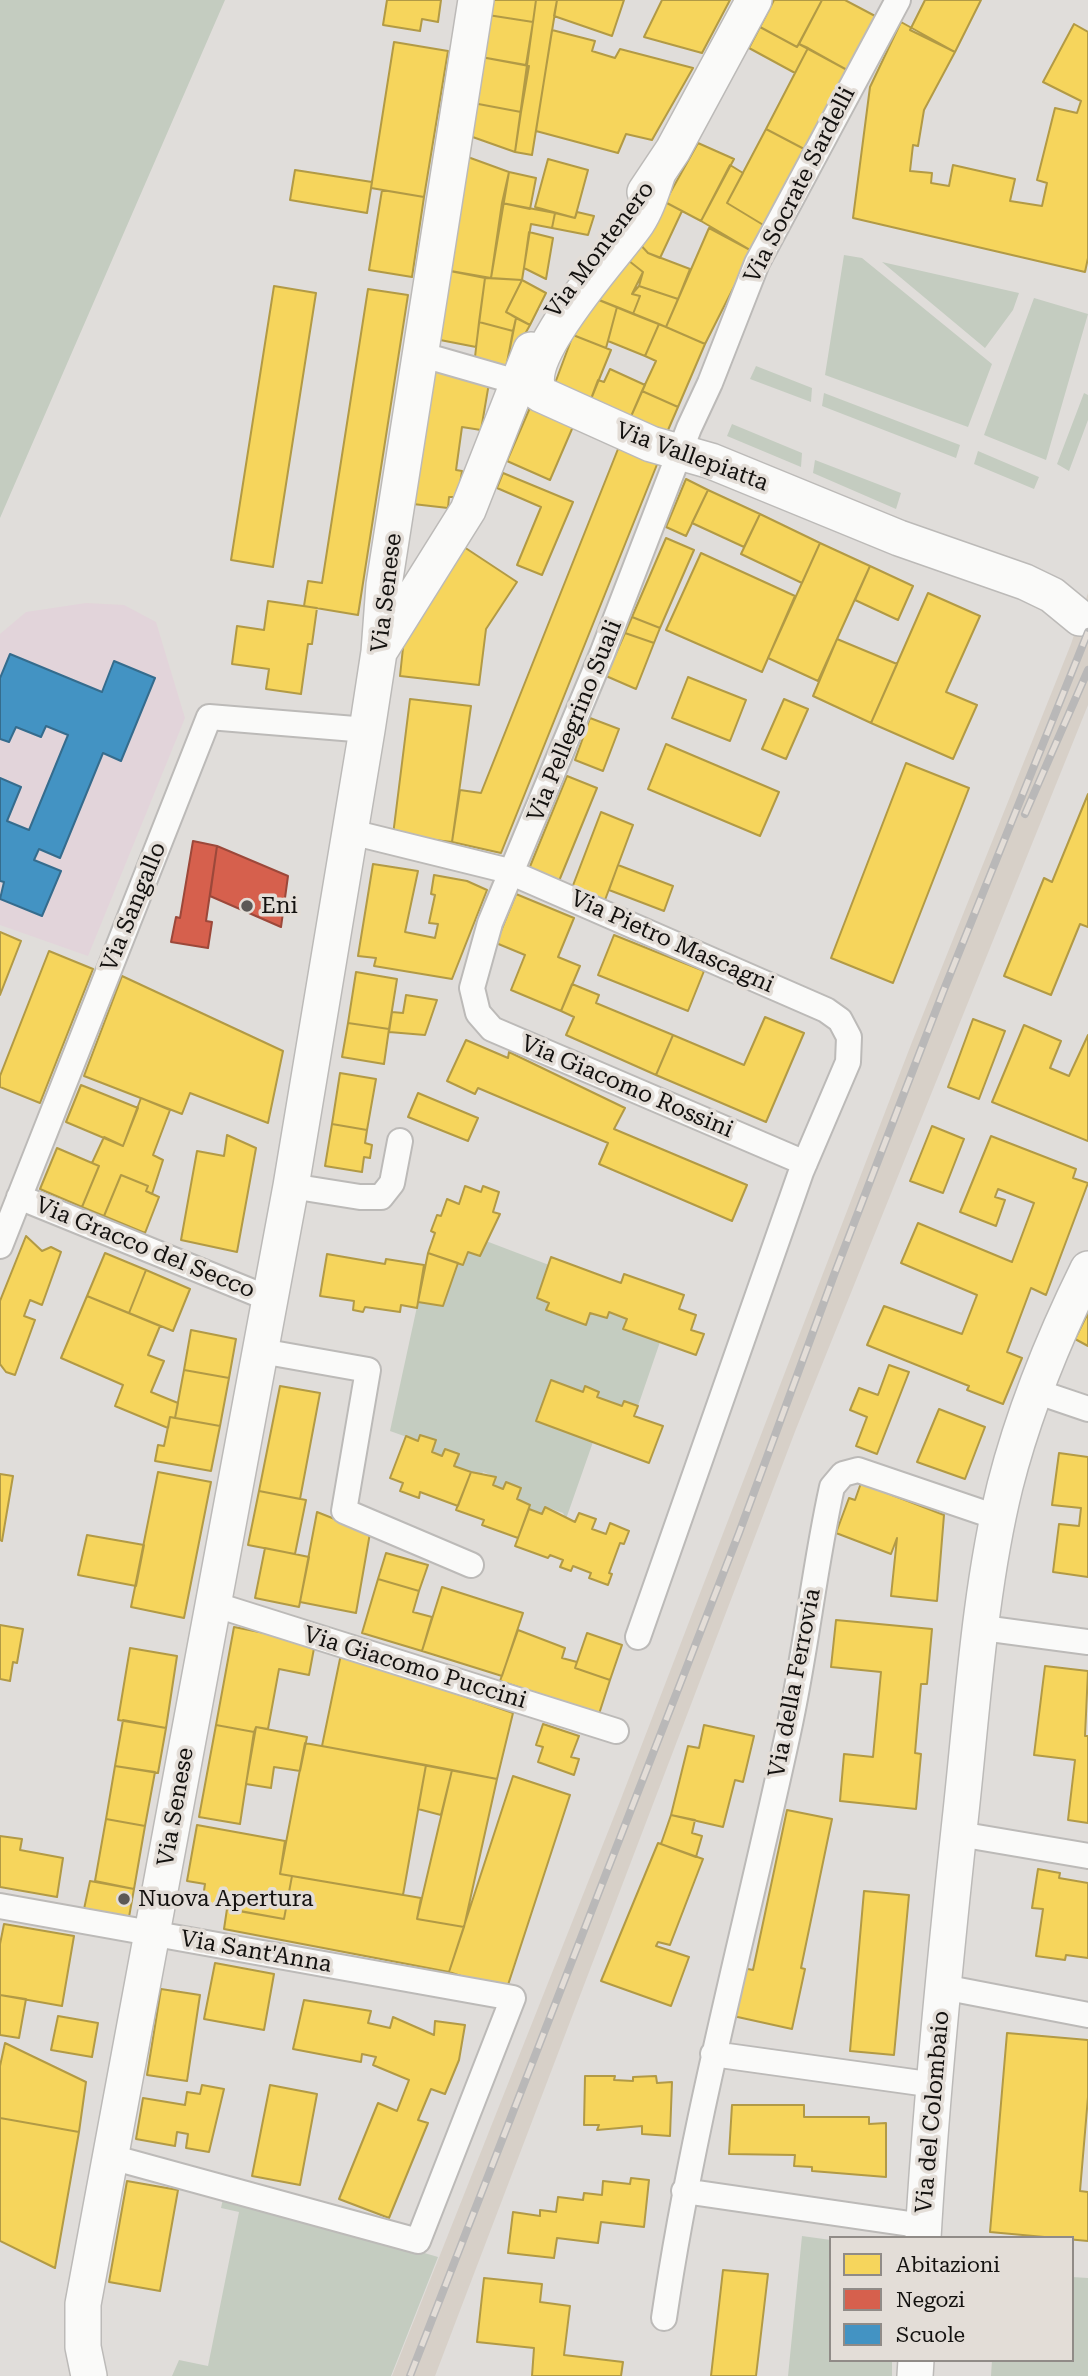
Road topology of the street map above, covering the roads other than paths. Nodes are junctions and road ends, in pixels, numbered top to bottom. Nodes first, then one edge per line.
1 (476, 0) edge
2 (754, 0) edge
3 (894, 1) edge
4 (658, 173) junction
5 (423, 355) junction
6 (517, 382) junction
7 (679, 453) junction
8 (398, 506) junction
9 (468, 510) junction
10 (1080, 618) dead end
11 (379, 652) junction
12 (367, 730) junction
13 (351, 832) junction
14 (511, 872) junction
15 (472, 988) joint
16 (400, 1141) dead end
17 (805, 1163) junction
18 (291, 1186) junction
19 (19, 1197) junction
20 (0, 1245) edge
21 (1088, 1269) edge
22 (270, 1299) junction
23 (261, 1351) junction
24 (1035, 1391) junction
25 (1088, 1409) edge
26 (999, 1518) junction
27 (471, 1565) dead end
28 (214, 1604) junction
29 (983, 1628) junction
30 (638, 1637) dead end
31 (1088, 1642) edge
32 (616, 1731) dead end
33 (959, 1834) junction
34 (1088, 1856) edge
35 (0, 1906) edge
36 (153, 1933) junction
37 (943, 1987) junction
38 (1088, 2015) edge
39 (713, 2054) junction
40 (935, 2085) junction
41 (111, 2157) junction
42 (684, 2191) junction
43 (923, 2232) edge
44 (83, 2304) junction
45 (664, 2318) dead end
46 (65, 2376) edge
47 (89, 2376) edge

1 - 5 main road, Via Senese
2 - 4 main road, Via Montenero
3 - 7 street, Via Socrate Sardelli
4 - 6 main road, Via Montenero
4 - 7 main road, Via Vallepiatta
5 - 6 street
5 - 8 main road, Via Senese
6 - 9 main road, Via Montenero
7 - 10 main road, Via Vallepiatta
7 - 14 street, Via Pellegrino Suali
8 - 9 main road
8 - 11 main road, Via Senese
9 - 11 main road, Via Montenero
11 - 12 main road, Via Senese
12 - 13 main road, Via Senese
12 - 19 street, Via Sangallo
13 - 14 street, Via Pietro Mascagni
13 - 18 main road, Via Senese
14 - 15 street, Via Pellegrino Suali
14 - 17 street, Via Pietro Mascagni
15 - 17 street, Via Giacomo Rossini
16 - 18 street
17 - 30 street, Via Pietro Mascagni
18 - 22 main road, Via Senese
19 - 20 street, Via Sangallo
19 - 22 street, Via Gracco del Secco
21 - 24 main road, Via del Colombaio
22 - 23 main road, Via Senese
23 - 27 street
23 - 28 main road, Via Senese
24 - 25 street
24 - 26 main road, Via del Colombaio
26 - 29 main road, Via del Colombaio
26 - 39 street, Via della Ferrovia
28 - 32 street, Via Giacomo Puccini
28 - 36 main road, Via Senese
29 - 31 street
29 - 33 main road, Via del Colombaio
33 - 34 street
33 - 37 main road, Via del Colombaio
35 - 36 street, Via Sant'Anna
36 - 41 main road, Via Senese
36 - 41 street, Via Sant'Anna
37 - 38 street, Via del Colombaio
37 - 40 main road, Via del Colombaio
39 - 40 street
39 - 42 street, Via della Ferrovia
40 - 43 main road, Via del Colombaio
41 - 44 main road, Via Senese
42 - 43 street
42 - 45 street, Via della Ferrovia
44 - 46 main road, Via Senese
44 - 47 main road, Via Senese

